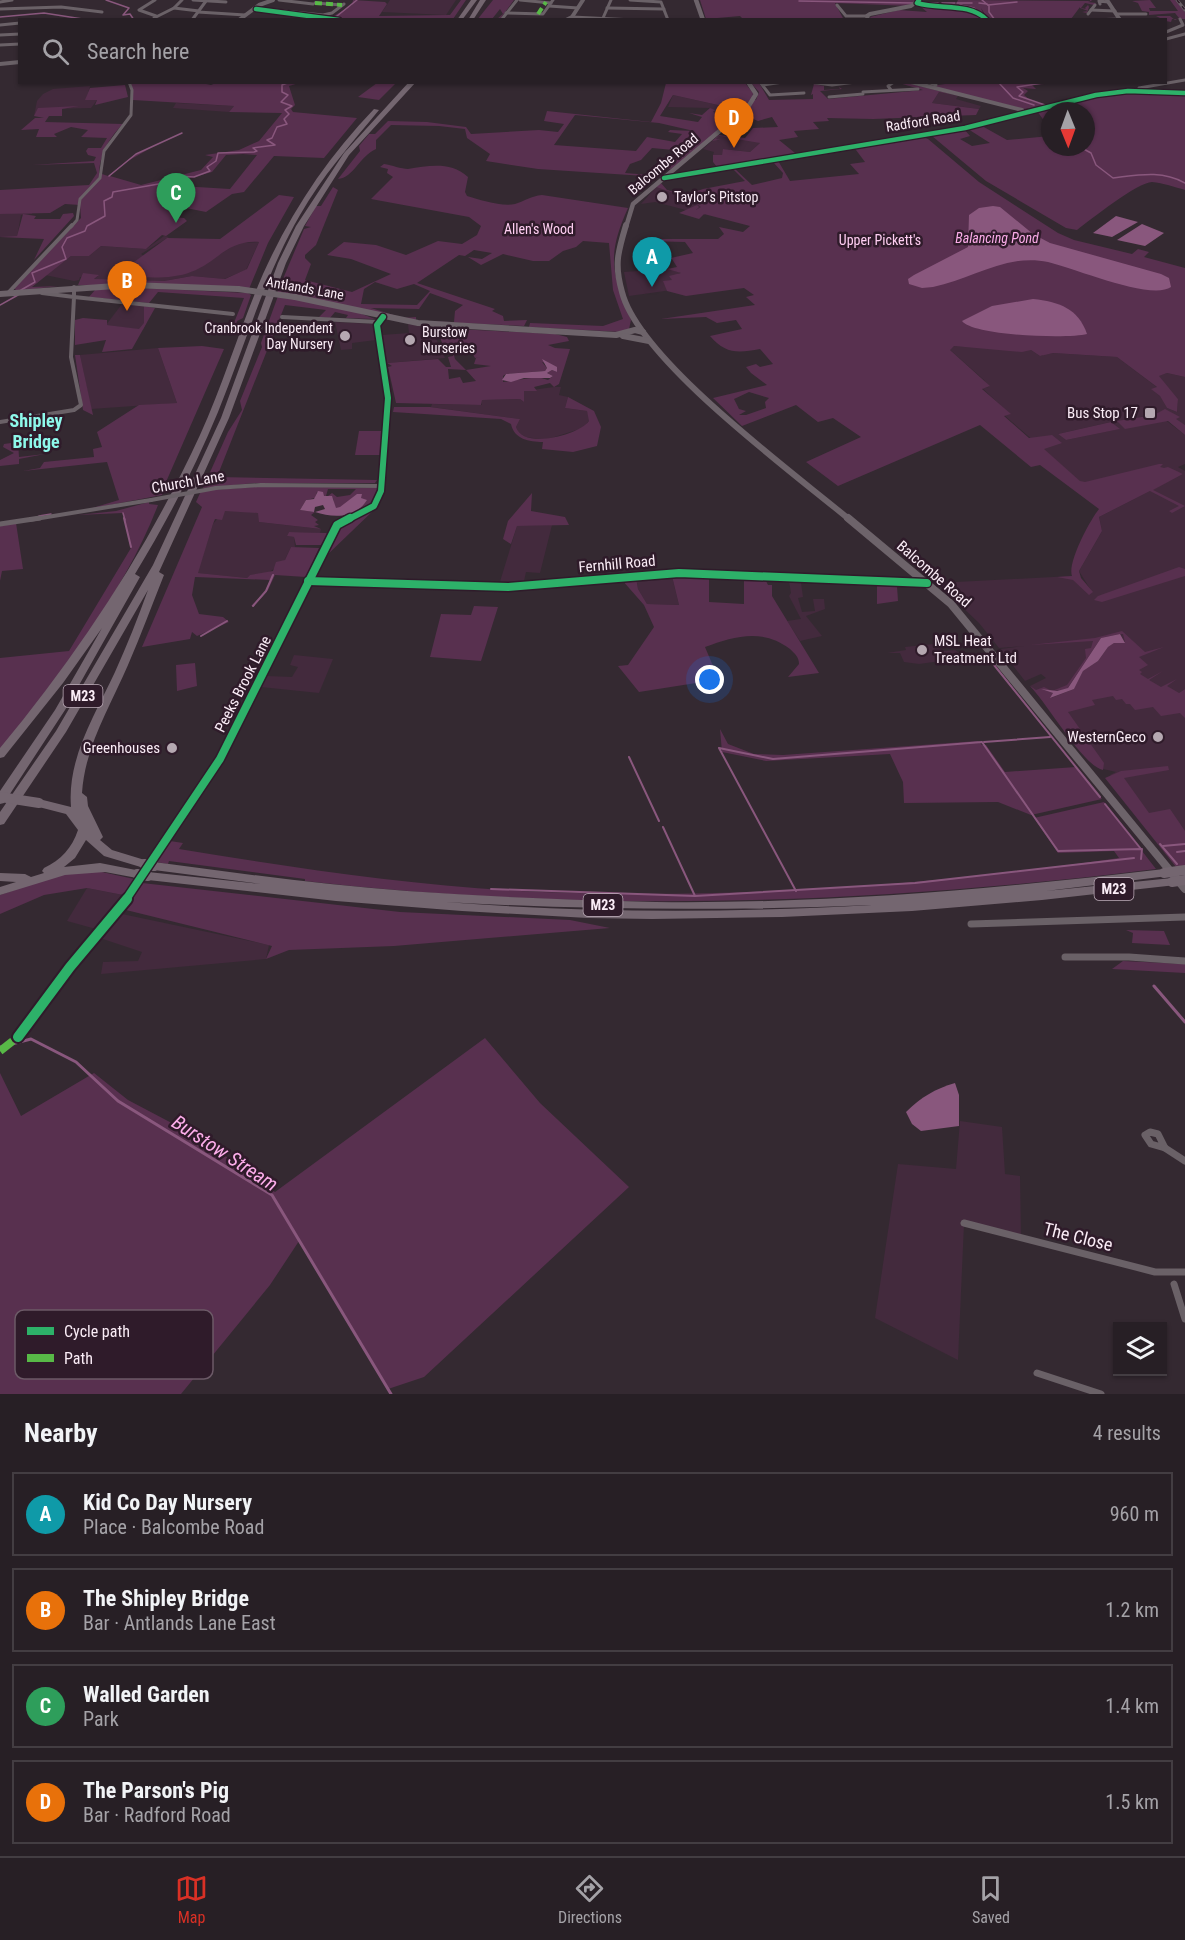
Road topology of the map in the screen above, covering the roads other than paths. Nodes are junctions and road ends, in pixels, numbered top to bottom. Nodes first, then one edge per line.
1 (12, 0) edge
2 (155, 0) edge
3 (182, 0) edge
4 (192, 0) edge
5 (269, 0) edge
6 (279, 0) edge
7 (483, 0) edge
8 (489, 0) edge
9 (519, 0) edge
10 (583, 0) edge
11 (611, 0) edge
12 (630, 0) edge
13 (696, 0) edge
14 (919, 0) edge
15 (206, 1) edge
16 (473, 1) edge
17 (1108, 1) edge
18 (0, 2) edge
19 (64, 2) dead end
20 (226, 2) dead end
21 (315, 2) edge
22 (546, 2) junction
23 (551, 3) edge
24 (837, 5) dead end
25 (61, 7) junction
26 (174, 8) junction
27 (254, 8) junction
28 (578, 8) junction
29 (607, 8) junction
30 (0, 9) edge
31 (664, 9) junction
32 (639, 10) junction
33 (199, 11) junction
34 (103, 12) dead end
35 (302, 12) junction
36 (506, 13) junction
37 (1088, 13) junction
38 (538, 14) junction
39 (245, 15) junction
40 (1118, 16) edge
41 (472, 17) edge
42 (572, 17) joint
43 (194, 18) edge
44 (241, 18) edge
45 (460, 18) edge
46 (503, 18) edge
47 (584, 18) edge
48 (603, 18) edge
49 (635, 18) edge
50 (667, 18) edge
51 (702, 18) edge
52 (868, 18) edge
53 (1091, 18) edge
54 (1101, 18) edge
55 (1149, 18) edge
56 (1180, 19) dead end
57 (18, 23) edge
58 (0, 25) edge
59 (1167, 31) edge
60 (18, 34) edge
61 (0, 35) edge
62 (1184, 35) edge
63 (1167, 39) edge
64 (18, 44) edge
65 (0, 45) edge
66 (18, 62) edge
67 (0, 64) edge
68 (1185, 80) edge
69 (1167, 83) edge
70 (130, 84) edge
71 (401, 84) edge
72 (411, 84) edge
73 (749, 84) edge
74 (762, 84) edge
75 (856, 84) edge
76 (891, 84) edge
77 (927, 84) edge
78 (1162, 84) edge
79 (936, 85) dead end
80 (918, 89) dead end
81 (891, 90) junction
82 (1138, 91) junction
83 (804, 93) dead end
84 (1185, 93) edge
85 (863, 94) junction
86 (829, 97) dead end
87 (1023, 112) junction
88 (671, 173) junction
89 (678, 176) junction
90 (664, 178) junction
91 (74, 287) junction
92 (8, 293) junction
93 (41, 293) dead end
94 (0, 294) edge
95 (74, 297) junction
96 (233, 314) dead end
97 (282, 317) dead end
98 (384, 317) junction
99 (634, 317) junction
100 (378, 322) junction
101 (643, 332) junction
102 (633, 334) junction
103 (653, 343) junction
104 (0, 422) edge
105 (382, 486) junction
106 (0, 524) edge
107 (139, 563) junction
108 (158, 565) junction
109 (308, 580) junction
110 (927, 584) junction
111 (0, 755) edge
112 (78, 778) junction
113 (0, 798) edge
114 (0, 821) edge
115 (80, 824) junction
116 (55, 868) junction
117 (106, 868) junction
118 (143, 868) junction
119 (1185, 870) edge
120 (30, 877) junction
121 (1168, 877) junction
122 (0, 878) edge
123 (1185, 880) edge
124 (1185, 889) edge
125 (0, 890) edge
126 (1185, 917) edge
127 (971, 924) dead end
128 (1065, 957) dead end
129 (1185, 961) edge
130 (18, 1037) dead end
131 (1165, 1148) dead end
132 (1185, 1161) edge
133 (964, 1223) dead end
134 (1185, 1272) edge
135 (1174, 1284) dead end
136 (1185, 1319) edge
137 (1037, 1373) dead end
138 (1101, 1394) edge

1 - 18 street
2 - 26 street
3 - 26 street
4 - 15 street
5 - 27 street
6 - 21 street
7 - 41 highway
8 - 41 highway
9 - 22 street
9 - 36 street
10 - 28 street
11 - 29 street
12 - 31 street
13 - 51 main road
14 - 52 street
15 - 20 street
15 - 33 street
16 - 45 highway
17 - 37 street
17 - 40 street
19 - 25 street
21 - 35 street
21 - 35 street
22 - 23 street
22 - 38 street
23 - 28 street
23 - 38 street
24 - 52 street
25 - 30 street
25 - 34 street
26 - 33 street
27 - 35 street
27 - 39 street
28 - 42 street
29 - 32 street
29 - 48 street
31 - 32 street
31 - 50 street
32 - 49 street
33 - 39 street
33 - 43 street
36 - 38 street
36 - 46 street
37 - 40 street
37 - 53 street
39 - 44 street
40 - 54 street
40 - 55 street
42 - 47 street
56 - 59 street
57 - 58 street
60 - 61 street
62 - 63 street
64 - 65 street
66 - 67 street
68 - 69 street
70 - 92 street
71 - 107 highway, M23
72 - 108 highway, M23
73 - 88 main road, Balcombe Road
74 - 83 street
75 - 85 street
76 - 81 street
77 - 79 street
77 - 87 street
78 - 82 street
80 - 81 street
81 - 85 street
82 - 84 street
82 - 87 street, Radford Road
85 - 86 street
87 - 89 street, Radford Road
88 - 89 street
88 - 90 main road, Balcombe Road
89 - 90 street, Radford Road
90 - 99 main road, Balcombe Road
91 - 92 main road, Antlands Lane
91 - 95 street
91 - 98 main road, Antlands Lane, bridge
92 - 94 main road, Antlands Lane
93 - 95 street
95 - 96 street
95 - 104 street
97 - 100 street
98 - 100 street
98 - 102 main road, Antlands Lane
99 - 101 main road, Balcombe Road
99 - 102 main road
100 - 105 street, Peeks Brook Lane
101 - 102 main road
101 - 103 main road, Balcombe Road
102 - 103 main road, Balcombe Road
103 - 110 main road, Balcombe Road
105 - 106 street, Church Lane, bridge
105 - 109 street, Peeks Brook Lane
107 - 111 highway, M23
107 - 113 highway, M23
108 - 112 highway, M23
108 - 114 highway, M23
109 - 110 street, Fernhill Road
109 - 130 street, Peeks Brook Lane
110 - 124 main road, Balcombe Road
112 - 115 highway, M23
112 - 118 highway, M23
113 - 115 highway, M23, bridge
115 - 116 highway, M23
115 - 118 highway, M23
116 - 117 highway, M23
116 - 120 highway, M23
117 - 118 highway, M23
117 - 125 highway, M23
118 - 121 highway, M23
119 - 121 highway, M23, bridge
120 - 122 highway, M23
120 - 125 highway, M23
121 - 123 highway, M23, bridge
126 - 127 street
128 - 129 street
131 - 132 street
133 - 134 street, The Close
135 - 136 street
137 - 138 street

